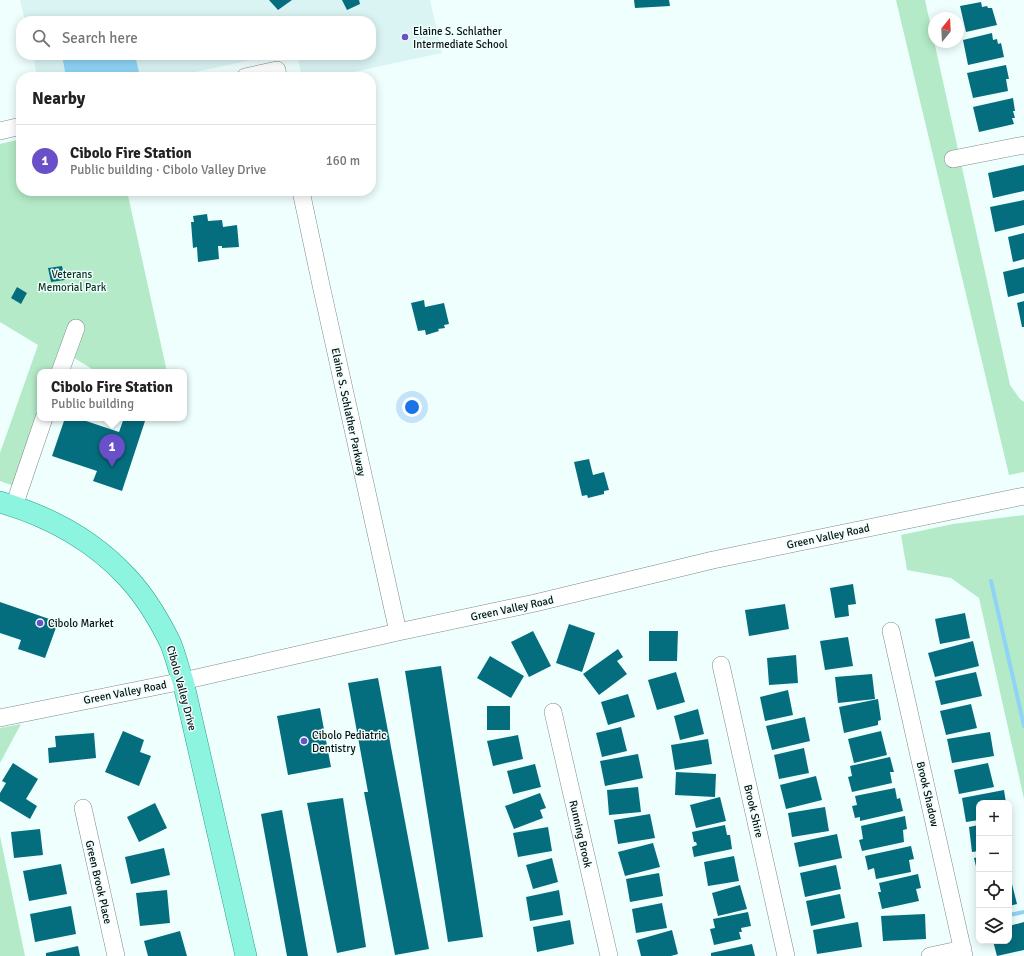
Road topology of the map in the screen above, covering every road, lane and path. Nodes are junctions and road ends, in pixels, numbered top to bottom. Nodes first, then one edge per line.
1 (16, 127) edge
2 (0, 131) edge
3 (1024, 145) edge
4 (954, 159) dead end
5 (303, 196) edge
6 (76, 328) dead end
7 (61, 369) edge
8 (43, 421) edge
9 (1024, 496) edge
10 (7, 504) edge
11 (891, 631) dead end
12 (398, 632) junction
13 (721, 665) dead end
14 (183, 681) junction
15 (553, 712) dead end
16 (0, 718) edge
17 (83, 808) dead end
18 (963, 952) edge
19 (116, 956) edge
20 (246, 956) edge
21 (609, 956) edge
22 (786, 956) edge
23 (930, 956) edge

1 - 2 street
3 - 4 street
5 - 12 street, Elaine S. Schlather Parkway
6 - 7 street
8 - 10 street
9 - 12 street, Green Valley Road
10 - 14 main road, Cibolo Valley Drive
11 - 18 street, Brook Shadow
12 - 14 street, Green Valley Road
13 - 22 street, Brook Shire
14 - 16 street, Green Valley Road
14 - 20 main road, Cibolo Valley Drive
15 - 21 street, Running Brook
17 - 19 street, Green Brook Place
18 - 23 street

